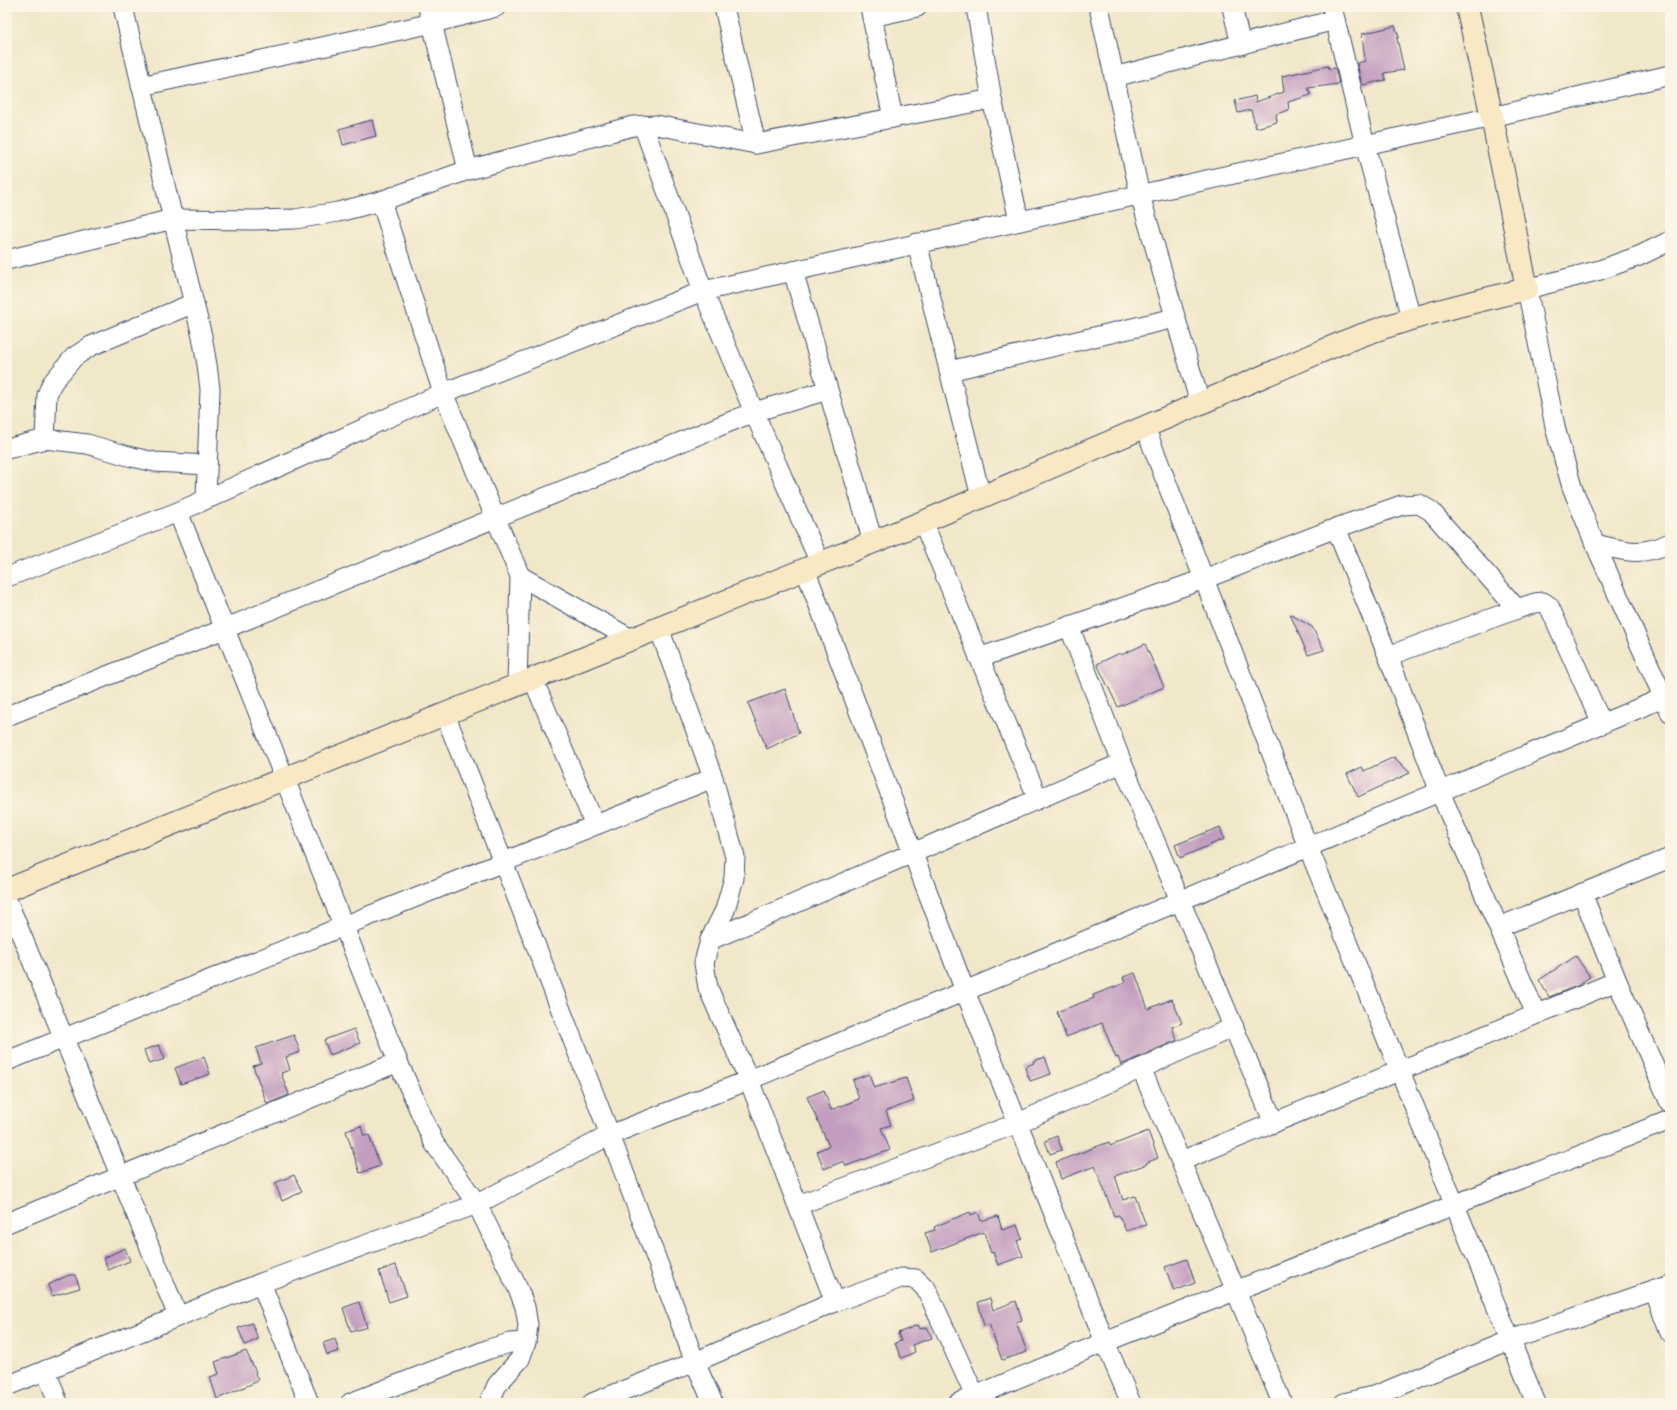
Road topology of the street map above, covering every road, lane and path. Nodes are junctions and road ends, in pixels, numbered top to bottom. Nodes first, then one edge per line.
1 (123, 7) edge
2 (496, 7) edge
3 (724, 7) edge
4 (917, 7) edge
5 (976, 7) edge
6 (1099, 7) edge
7 (1232, 7) edge
8 (1467, 7) edge
9 (871, 12) edge
10 (1333, 14) edge
11 (431, 15) edge
12 (1240, 45) junction
13 (1670, 75) edge
14 (1114, 77) junction
15 (141, 86) junction
16 (992, 99) junction
17 (1492, 117) junction
18 (893, 118) junction
19 (643, 125) junction
20 (756, 144) junction
21 (1365, 145) junction
22 (468, 170) junction
23 (1140, 194) junction
24 (381, 201) junction
25 (173, 219) junction
26 (1019, 221) junction
27 (1670, 241) edge
28 (917, 243) junction
29 (7, 260) edge
30 (793, 271) junction
31 (1527, 289) junction
32 (703, 291) junction
33 (194, 303) junction
34 (1175, 318) junction
35 (1411, 318) junction
36 (949, 371) junction
37 (828, 390) junction
38 (444, 393) junction
39 (1200, 403) junction
40 (754, 412) junction
41 (1145, 427) junction
42 (45, 439) junction
43 (7, 448) edge
44 (207, 465) junction
45 (981, 497) junction
46 (206, 499) junction
47 (178, 512) junction
48 (495, 517) junction
49 (923, 522) junction
50 (1336, 528) junction
51 (872, 542) junction
52 (1670, 542) edge
53 (1595, 544) junction
54 (813, 566) junction
55 (520, 576) junction
56 (7, 578) edge
57 (1204, 578) junction
58 (1517, 609) junction
59 (1069, 626) junction
60 (659, 628) junction
61 (224, 629) junction
62 (630, 639) junction
63 (1388, 656) junction
64 (979, 658) junction
65 (525, 682) junction
66 (1666, 705) edge
67 (445, 714) junction
68 (7, 716) edge
69 (1602, 724) junction
70 (1122, 763) junction
71 (713, 778) junction
72 (286, 779) junction
73 (1440, 792) junction
74 (1038, 799) junction
75 (595, 825) junction
76 (1308, 847) junction
77 (913, 853) junction
78 (1670, 858) edge
79 (502, 862) junction
80 (7, 890) edge
81 (1582, 893) junction
82 (7, 900) edge
83 (1181, 900) junction
84 (345, 926) junction
85 (1499, 927) junction
86 (710, 940) junction
87 (1618, 980) junction
88 (965, 990) junction
89 (1536, 1014) junction
90 (1234, 1026) junction
91 (64, 1037) junction
92 (7, 1061) edge
93 (398, 1062) junction
94 (1141, 1068) junction
95 (1399, 1070) junction
96 (749, 1080) junction
97 (1670, 1103) edge
98 (1670, 1120) edge
99 (1018, 1123) junction
100 (1274, 1123) junction
101 (610, 1135) junction
102 (1180, 1161) junction
103 (120, 1177) junction
104 (477, 1204) junction
105 (798, 1205) junction
106 (1454, 1205) junction
107 (7, 1223) edge
108 (261, 1283) junction
109 (1662, 1287) edge
110 (1236, 1291) junction
111 (835, 1302) junction
112 (178, 1316) junction
113 (1670, 1332) edge
114 (1510, 1340) junction
115 (526, 1342) junction
116 (1105, 1342) junction
117 (695, 1362) junction
118 (46, 1370) junction
119 (7, 1386) edge
120 (975, 1396) junction
121 (1379, 1399) edge
122 (58, 1403) edge
123 (309, 1403) edge
124 (350, 1403) edge
125 (489, 1403) edge
126 (592, 1403) edge
127 (713, 1403) edge
128 (958, 1403) edge
129 (1131, 1403) edge
130 (1282, 1403) edge
131 (1344, 1403) edge
132 (1536, 1403) edge

1 - 15 street
2 - 11 street
3 - 20 street
4 - 9 street
5 - 16 street
6 - 14 street
7 - 12 street
8 - 17 street
9 - 18 street
10 - 12 street
10 - 21 street
11 - 15 street
11 - 22 street
12 - 14 street
13 - 17 street
14 - 23 street
15 - 25 street
16 - 18 street
16 - 26 street
17 - 21 street
17 - 31 street
18 - 20 street
19 - 20 street
19 - 22 street
19 - 32 street
21 - 23 street
21 - 35 street
22 - 24 street
23 - 26 street
23 - 34 street
24 - 25 street
24 - 38 street
25 - 29 street
25 - 33 street
26 - 28 street
27 - 31 street
28 - 30 street
28 - 36 street
30 - 32 street
30 - 37 street
31 - 35 street
31 - 53 street
32 - 38 street
32 - 40 street
33 - 42 street
33 - 44 street
34 - 36 street
34 - 39 street
35 - 39 street
36 - 45 street
37 - 40 street
37 - 51 street
38 - 46 street
38 - 48 street
39 - 41 street
40 - 48 street
40 - 54 street
41 - 45 street
41 - 57 street
42 - 43 street
42 - 44 street
44 - 46 street
45 - 49 street
46 - 47 street
47 - 56 street
47 - 61 street
48 - 55 street
48 - 61 street
49 - 51 street
49 - 64 street
50 - 57 street
50 - 58 street
50 - 63 street
51 - 54 street
52 - 53 street
53 - 66 street
54 - 60 street
54 - 77 street
55 - 62 street
55 - 65 street
57 - 59 street
57 - 76 street
58 - 63 street
58 - 69 street
59 - 64 street
59 - 70 street
60 - 62 street
60 - 71 street
61 - 68 street
61 - 72 street
62 - 65 street
63 - 73 street
64 - 74 street
65 - 67 street
65 - 75 street
66 - 69 street
67 - 72 street
67 - 79 street
69 - 73 street
70 - 74 street
70 - 83 street
71 - 75 street
71 - 86 street
72 - 80 street
72 - 84 street
73 - 76 street
73 - 85 street
74 - 77 street
75 - 79 street
76 - 83 street
76 - 95 street
77 - 86 street
77 - 88 street
78 - 81 street
79 - 84 street
79 - 101 street
81 - 85 street
81 - 87 street
82 - 91 street
83 - 88 street
83 - 90 street
84 - 91 street
84 - 93 street
85 - 89 street
86 - 96 street
87 - 89 street
87 - 97 street
88 - 96 street
88 - 99 street
89 - 95 street
90 - 94 street
90 - 100 street
91 - 92 street
91 - 103 street
93 - 103 street
93 - 104 street
94 - 99 street
94 - 102 street
95 - 100 street
95 - 106 street
96 - 101 street
96 - 105 street
98 - 106 street
99 - 105 street
99 - 116 street
100 - 102 street
101 - 104 street
101 - 117 street
102 - 110 street
103 - 107 street
103 - 112 street
104 - 108 street
104 - 115 street
105 - 111 street
106 - 110 street
106 - 114 street
108 - 112 street
108 - 123 street
109 - 113 street
109 - 114 street
110 - 116 street
110 - 130 street
111 - 117 street
111 - 120 street
112 - 118 street
114 - 121 street
114 - 132 street
115 - 124 street
115 - 125 street
116 - 120 street
116 - 129 street
117 - 126 street
117 - 127 street
118 - 119 street
118 - 122 street
120 - 128 street
121 - 131 street

